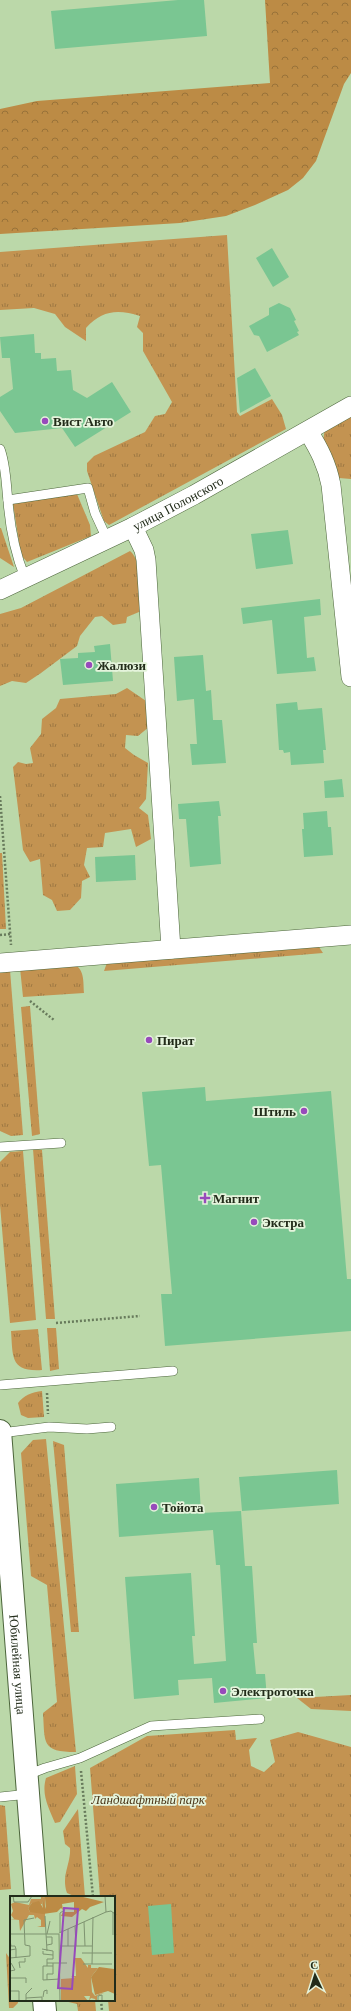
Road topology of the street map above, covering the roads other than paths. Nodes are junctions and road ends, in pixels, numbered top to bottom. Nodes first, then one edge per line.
1 (351, 406) edge
2 (308, 431) junction
3 (0, 449) edge
4 (8, 500) junction
5 (133, 527) junction
6 (108, 539) junction
7 (25, 578) junction
8 (0, 590) edge
9 (351, 677) edge
10 (351, 935) edge
11 (171, 949) junction
12 (0, 963) edge
13 (61, 1143) dead end
14 (0, 1148) edge
15 (172, 1371) dead end
16 (0, 1385) edge
17 (111, 1427) dead end
18 (0, 1432) edge
19 (260, 1719) dead end
20 (28, 1785) junction
21 (0, 1796) edge
22 (36, 1896) edge
23 (44, 2001) edge
24 (45, 2011) edge

1 - 2 street, улица Полонского
2 - 5 street, улица Полонского
2 - 9 street
3 - 4 lane
4 - 6 lane
4 - 7 lane
5 - 6 street, улица Полонского
5 - 11 street
6 - 7 street, улица Полонского
7 - 8 street, улица Полонского
10 - 11 street
11 - 12 street
13 - 14 lane
15 - 16 lane
17 - 18 lane
18 - 20 main road, Юбилейная улица
19 - 20 lane
20 - 21 lane
20 - 22 main road, Юбилейная улица
23 - 24 main road

